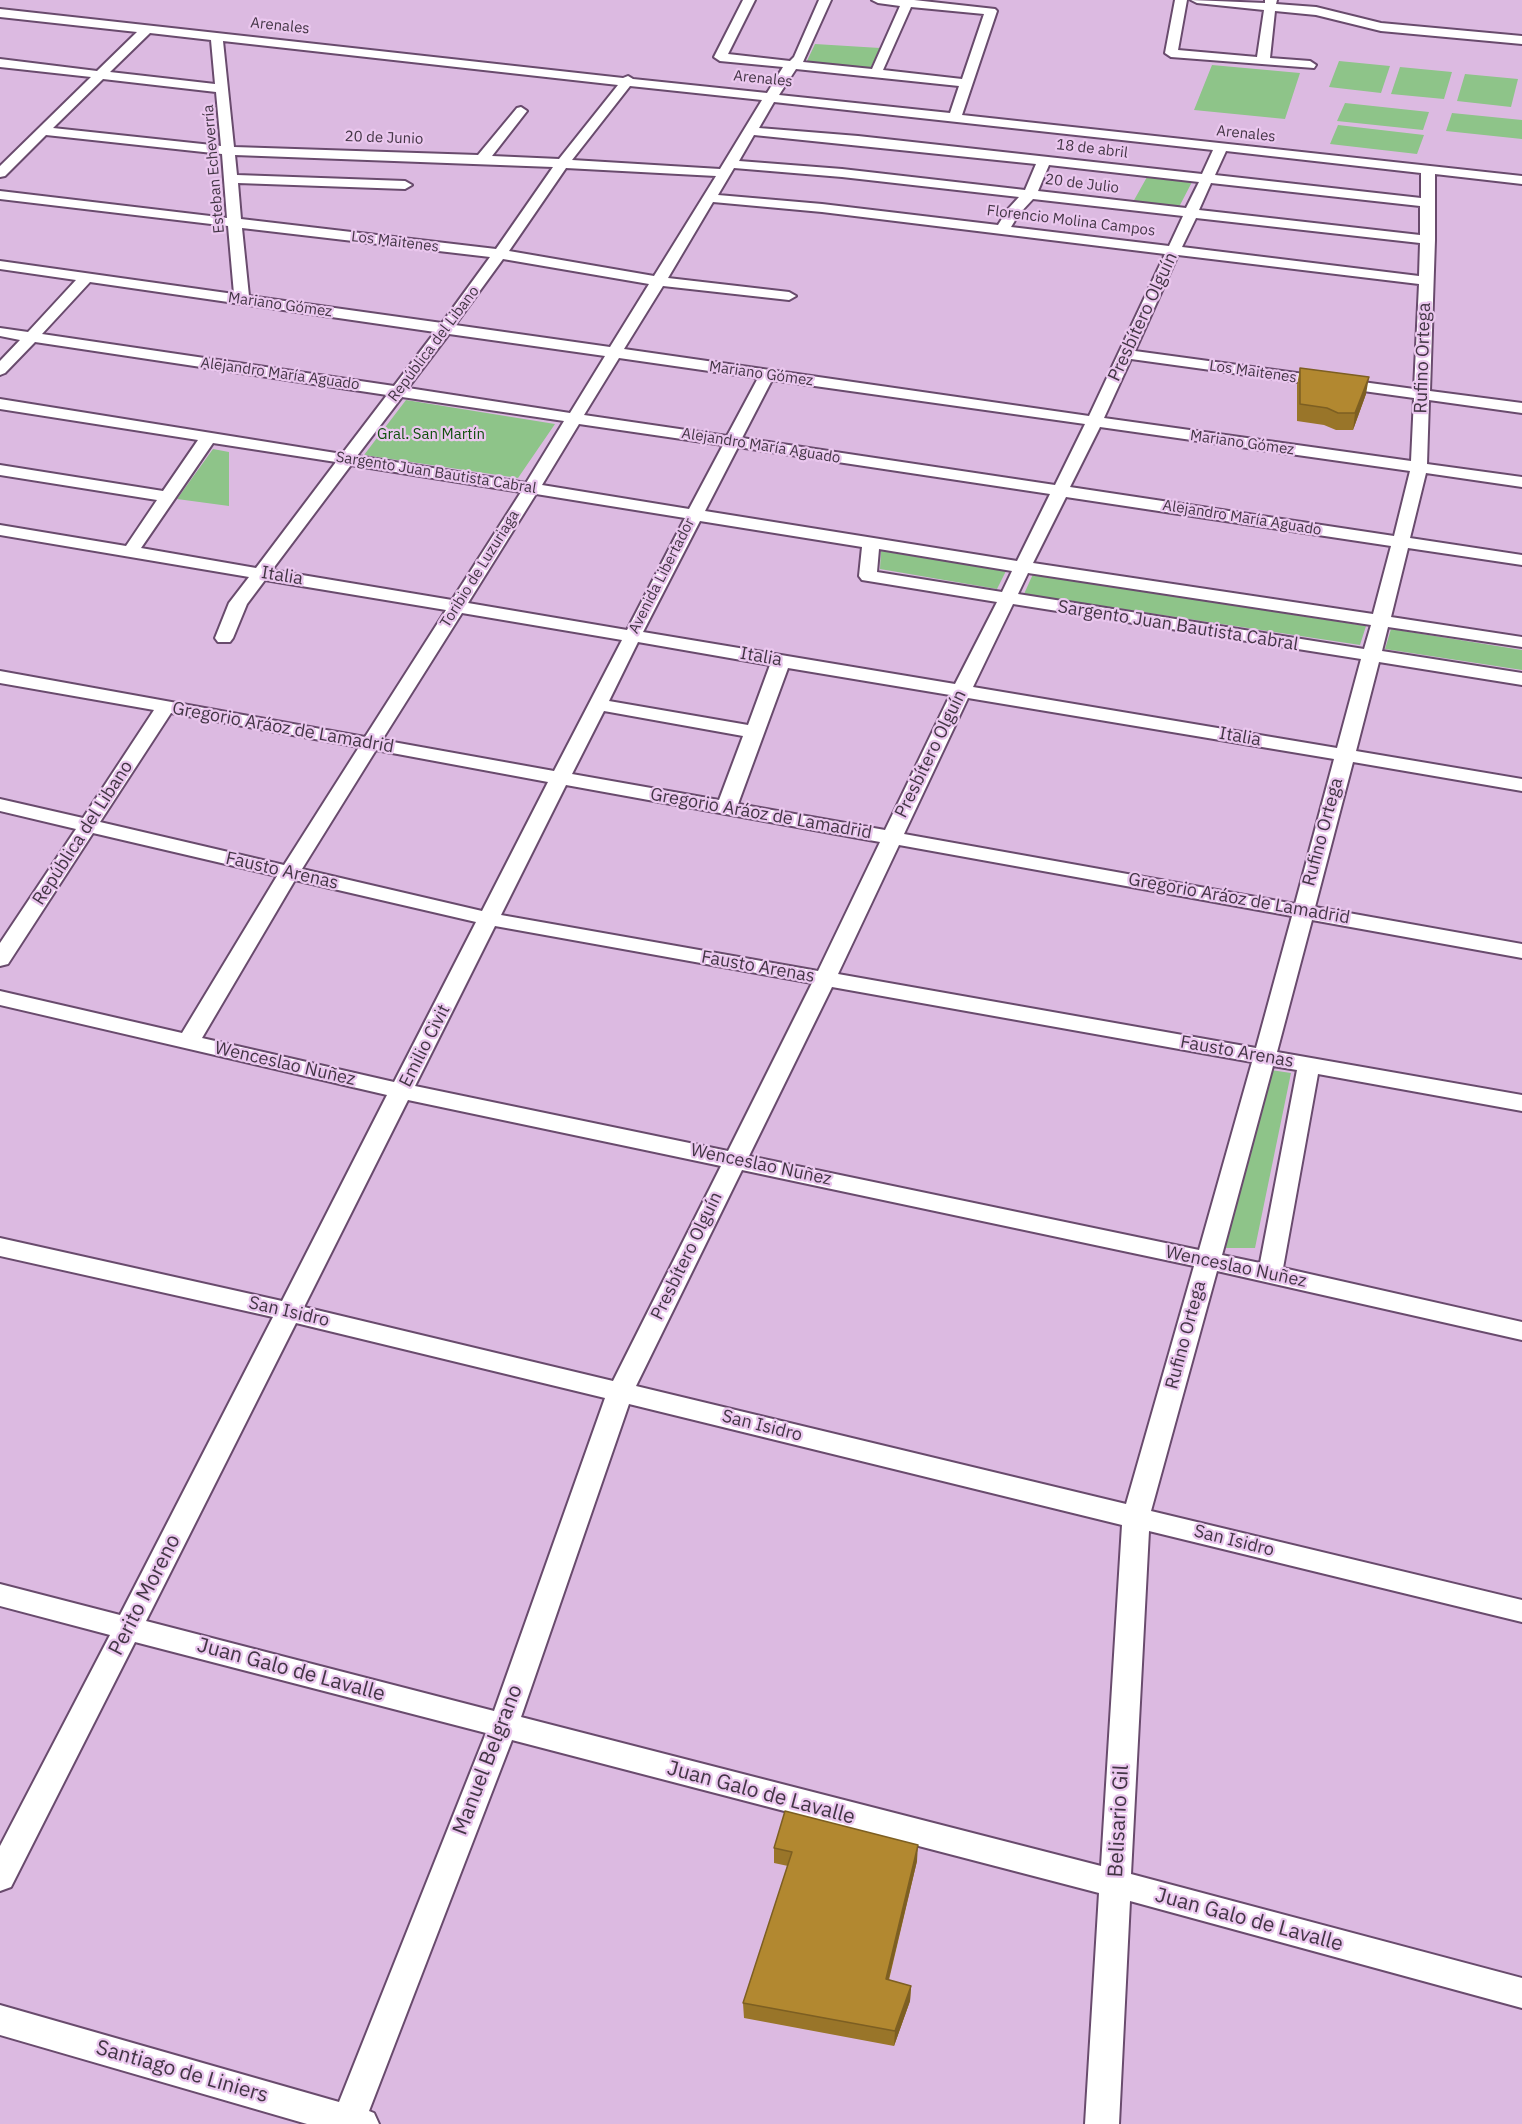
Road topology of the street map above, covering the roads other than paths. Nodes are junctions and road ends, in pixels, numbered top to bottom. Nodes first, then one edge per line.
1 (749, 0) edge
2 (825, 0) edge
3 (878, 0) edge
4 (1181, 0) edge
5 (1197, 0) edge
6 (907, 3) junction
7 (1271, 3) edge
8 (0, 13) edge
9 (147, 29) junction
10 (217, 36) junction
11 (1522, 40) edge
12 (1263, 61) junction
13 (0, 63) edge
14 (794, 64) junction
15 (1310, 65) dead end
16 (876, 73) junction
17 (99, 75) junction
18 (628, 80) junction
19 (966, 83) junction
20 (223, 89) junction
21 (773, 97) junction
22 (521, 111) dead end
23 (956, 117) junction
24 (41, 131) junction
25 (752, 131) junction
26 (1221, 147) junction
27 (228, 150) junction
28 (482, 159) junction
29 (1044, 160) junction
30 (563, 163) junction
31 (729, 169) junction
32 (1428, 170) junction
33 (0, 173) edge
34 (231, 179) junction
35 (1207, 179) junction
36 (1522, 180) edge
37 (405, 185) dead end
38 (1030, 194) junction
39 (0, 195) edge
40 (711, 198) junction
41 (1429, 203) junction
42 (1191, 214) junction
43 (236, 224) junction
44 (1003, 230) junction
45 (1428, 240) junction
46 (1174, 250) junction
47 (500, 254) junction
48 (0, 265) edge
49 (87, 277) junction
50 (659, 281) junction
51 (1426, 281) junction
52 (789, 296) dead end
53 (242, 299) junction
54 (445, 329) junction
55 (0, 332) edge
56 (32, 336) junction
57 (615, 353) junction
58 (1126, 354) junction
59 (0, 370) edge
60 (767, 375) junction
61 (398, 391) junction
62 (1422, 395) junction
63 (0, 404) edge
64 (1522, 408) edge
65 (575, 417) junction
66 (1094, 422) junction
67 (209, 436) junction
68 (732, 441) junction
69 (347, 459) junction
70 (1419, 468) junction
71 (0, 470) edge
72 (1522, 482) edge
73 (531, 489) junction
74 (1059, 491) junction
75 (167, 497) junction
76 (694, 514) junction
77 (0, 530) edge
78 (1401, 542) junction
79 (872, 543) junction
80 (131, 551) junction
81 (1522, 560) edge
82 (1022, 567) junction
83 (261, 572) junction
84 (1007, 599) junction
85 (457, 605) junction
86 (1381, 620) junction
87 (631, 635) junction
88 (224, 638) dead end
89 (1522, 642) edge
90 (1371, 655) junction
91 (781, 661) junction
92 (0, 677) edge
93 (1522, 679) edge
94 (962, 690) junction
95 (596, 704) junction
96 (166, 707) junction
97 (755, 732) junction
98 (371, 744) junction
99 (1344, 755) junction
100 (559, 778) junction
101 (1522, 785) edge
102 (0, 805) edge
103 (726, 808) junction
104 (87, 825) junction
105 (892, 836) junction
106 (289, 873) junction
107 (1302, 911) junction
108 (490, 919) junction
109 (1522, 951) edge
110 (0, 959) edge
111 (825, 979) junction
112 (0, 998) edge
113 (188, 1042) junction
114 (1264, 1056) junction
115 (1309, 1064) junction
116 (402, 1091) junction
117 (1522, 1103) edge
118 (735, 1159) junction
119 (0, 1247) edge
120 (1207, 1260) junction
121 (1270, 1274) junction
122 (289, 1312) junction
123 (1522, 1331) edge
124 (620, 1392) junction
125 (1136, 1517) junction
126 (0, 1595) edge
127 (1522, 1611) edge
128 (129, 1628) junction
129 (503, 1726) junction
130 (0, 1877) edge
131 (1116, 1884) junction
132 (1522, 1993) edge
133 (0, 2020) edge
134 (353, 2123) edge
135 (1102, 2124) edge

1 - 14 street
2 - 14 street, Toribio de Luzuriaga
3 - 6 street
4 - 12 street
5 - 7 street
6 - 16 street
6 - 19 street
7 - 11 street
7 - 12 street
8 - 9 street, Arenales
9 - 10 street, Arenales
9 - 17 street
10 - 18 street, Arenales
10 - 20 street, Esteban Echeverría
12 - 15 street
13 - 17 street
14 - 16 street
14 - 21 street, Toribio de Luzuriaga
16 - 19 street
17 - 20 street
17 - 24 street
18 - 21 street, Arenales
18 - 30 street, República del Libano
19 - 23 street
20 - 27 street, Esteban Echeverría
21 - 23 street, Arenales
21 - 25 street, Toribio de Luzuriaga
22 - 28 street
23 - 26 street, Arenales
24 - 27 street, 20 de Junio
24 - 33 street
25 - 29 street, 18 de abril
25 - 31 street, Toribio de Luzuriaga
26 - 32 street, Arenales
26 - 35 street, Presbítero Olguín
27 - 28 street, 20 de Junio
27 - 34 street, Esteban Echeverría
28 - 30 street, 20 de Junio
29 - 35 street, 18 de abril
29 - 38 street
30 - 31 street, 20 de Junio
30 - 47 street, República del Libano
31 - 38 street, 20 de Julio
31 - 40 street, Toribio de Luzuriaga
32 - 36 street, Arenales
32 - 41 street, Rufino Ortega
34 - 37 street
34 - 43 street, Esteban Echeverría
35 - 41 street, 18 de abril
35 - 42 street, Presbítero Olguín
38 - 42 street, 20 de Julio
38 - 44 street
39 - 43 street, Los Maitenes
40 - 44 street, Florencio Molina Campos
40 - 50 street, Toribio de Luzuriaga
41 - 45 street, Rufino Ortega
42 - 45 street, 20 de Julio
42 - 46 street, Presbítero Olguín
43 - 47 street, Los Maitenes
43 - 53 street, Esteban Echeverría
44 - 46 street, Florencio Molina Campos
45 - 51 street, Rufino Ortega
46 - 51 street, Florencio Molina Campos
46 - 58 street, Presbítero Olguín
47 - 50 street, Los Maitenes
47 - 54 street, República del Libano
48 - 49 street, Mariano Gómez
49 - 53 street, Mariano Gómez
49 - 56 street
50 - 52 street, Los Maitenes
50 - 57 street, Toribio de Luzuriaga
51 - 62 street, Rufino Ortega
53 - 54 street, Mariano Gómez
54 - 57 street, Mariano Gómez
54 - 61 street, República del Libano
55 - 56 street, Alejandro María Aguado
56 - 59 street
56 - 61 street, Alejandro María Aguado
57 - 60 street, Mariano Gómez
57 - 65 street, Toribio de Luzuriaga
58 - 62 street, Los Maitenes
58 - 66 street, Presbítero Olguín
60 - 66 street, Mariano Gómez
60 - 68 street, Avenida Libertador
61 - 65 street, Alejandro María Aguado
61 - 69 street, República del Libano
62 - 64 street, Los Maitenes
62 - 70 street, Rufino Ortega
63 - 67 street, Sargento Juan Bautista Cabral
65 - 68 street, Alejandro María Aguado
65 - 73 street, Toribio de Luzuriaga
66 - 70 street, Mariano Gómez
66 - 74 street, Presbítero Olguín
67 - 69 street, Sargento Juan Bautista Cabral
67 - 75 street
68 - 74 street, Alejandro María Aguado
68 - 76 street, Avenida Libertador
69 - 73 street, Sargento Juan Bautista Cabral
69 - 83 street, República del Libano
70 - 72 street, Mariano Gómez
70 - 78 street, Rufino Ortega
71 - 75 street
73 - 76 street, Sargento Juan Bautista Cabral
73 - 85 street, Toribio de Luzuriaga
74 - 78 street, Alejandro María Aguado
74 - 82 street, Presbítero Olguín
75 - 80 street
76 - 79 street, Sargento Juan Bautista Cabral
76 - 87 street, Avenida Libertador
77 - 80 street, Italia
78 - 81 street, Alejandro María Aguado
78 - 86 street, Rufino Ortega
79 - 82 street, Sargento Juan Bautista Cabral
79 - 84 street, Sargento Juan Bautista Cabral
80 - 83 street, Italia
82 - 84 street, Presbítero Olguín
82 - 86 street, Sargento Juan Bautista Cabral
83 - 85 street, Italia
83 - 88 street, República del Libano
84 - 90 street, Sargento Juan Bautista Cabral
84 - 94 street, Presbítero Olguín
85 - 87 street, Italia
85 - 98 street, Toribio de Luzuriaga
86 - 89 street, Sargento Juan Bautista Cabral
86 - 90 street, Rufino Ortega
87 - 91 street, Italia
87 - 95 street, Avenida Libertador
90 - 93 street, Sargento Juan Bautista Cabral
90 - 99 street, Rufino Ortega
91 - 94 street, Italia
91 - 97 street
92 - 96 street, Gregorio Aráoz de Lamadrid
94 - 99 street, Italia
94 - 105 street, Presbítero Olguín
95 - 97 street
95 - 100 street, Avenida Libertador
96 - 98 street, Gregorio Aráoz de Lamadrid
96 - 104 street, República del Libano
97 - 103 street
98 - 100 street, Gregorio Aráoz de Lamadrid
98 - 106 street, Toribio de Luzuriaga
99 - 101 street, Italia
99 - 107 street, Rufino Ortega
100 - 103 street, Gregorio Aráoz de Lamadrid
100 - 108 street, Emilio Civit
102 - 104 street, Fausto Arenas
103 - 105 street, Gregorio Aráoz de Lamadrid
104 - 106 street, Fausto Arenas
104 - 110 street, República del Libano
105 - 107 street, Gregorio Aráoz de Lamadrid
105 - 111 street, Presbítero Olguín
106 - 108 street, Fausto Arenas
106 - 113 street, Toribio de Luzuriaga
107 - 109 street, Gregorio Aráoz de Lamadrid
107 - 114 street, Rufino Ortega
108 - 111 street, Fausto Arenas
108 - 116 street, Emilio Civit
111 - 114 street, Fausto Arenas
111 - 118 street, Presbítero Olguín
112 - 113 street, Wenceslao Nuñez
113 - 116 street, Wenceslao Nuñez
114 - 115 street, Fausto Arenas
114 - 120 street, Rufino Ortega
115 - 117 street, Fausto Arenas
115 - 121 street
116 - 118 street, Wenceslao Nuñez
116 - 122 street, Emilio Civit
118 - 120 street, Wenceslao Nuñez
118 - 124 street, Presbítero Olguín
119 - 122 street, San Isidro
120 - 121 street, Wenceslao Nuñez
120 - 125 street, Rufino Ortega
121 - 123 street, Wenceslao Nuñez
122 - 124 street, San Isidro
122 - 128 street, Perito Moreno
124 - 125 street, San Isidro
124 - 129 street, Manuel Belgrano
125 - 127 street, San Isidro
125 - 131 street, Belisario Gil
126 - 128 street, Juan Galo de Lavalle
128 - 129 street, Juan Galo de Lavalle
128 - 130 street, Perito Moreno
129 - 131 street, Juan Galo de Lavalle
129 - 134 street, Manuel Belgrano
131 - 132 street, Juan Galo de Lavalle
131 - 135 street, Belisario Gil
133 - 134 street, Santiago de Liniers

